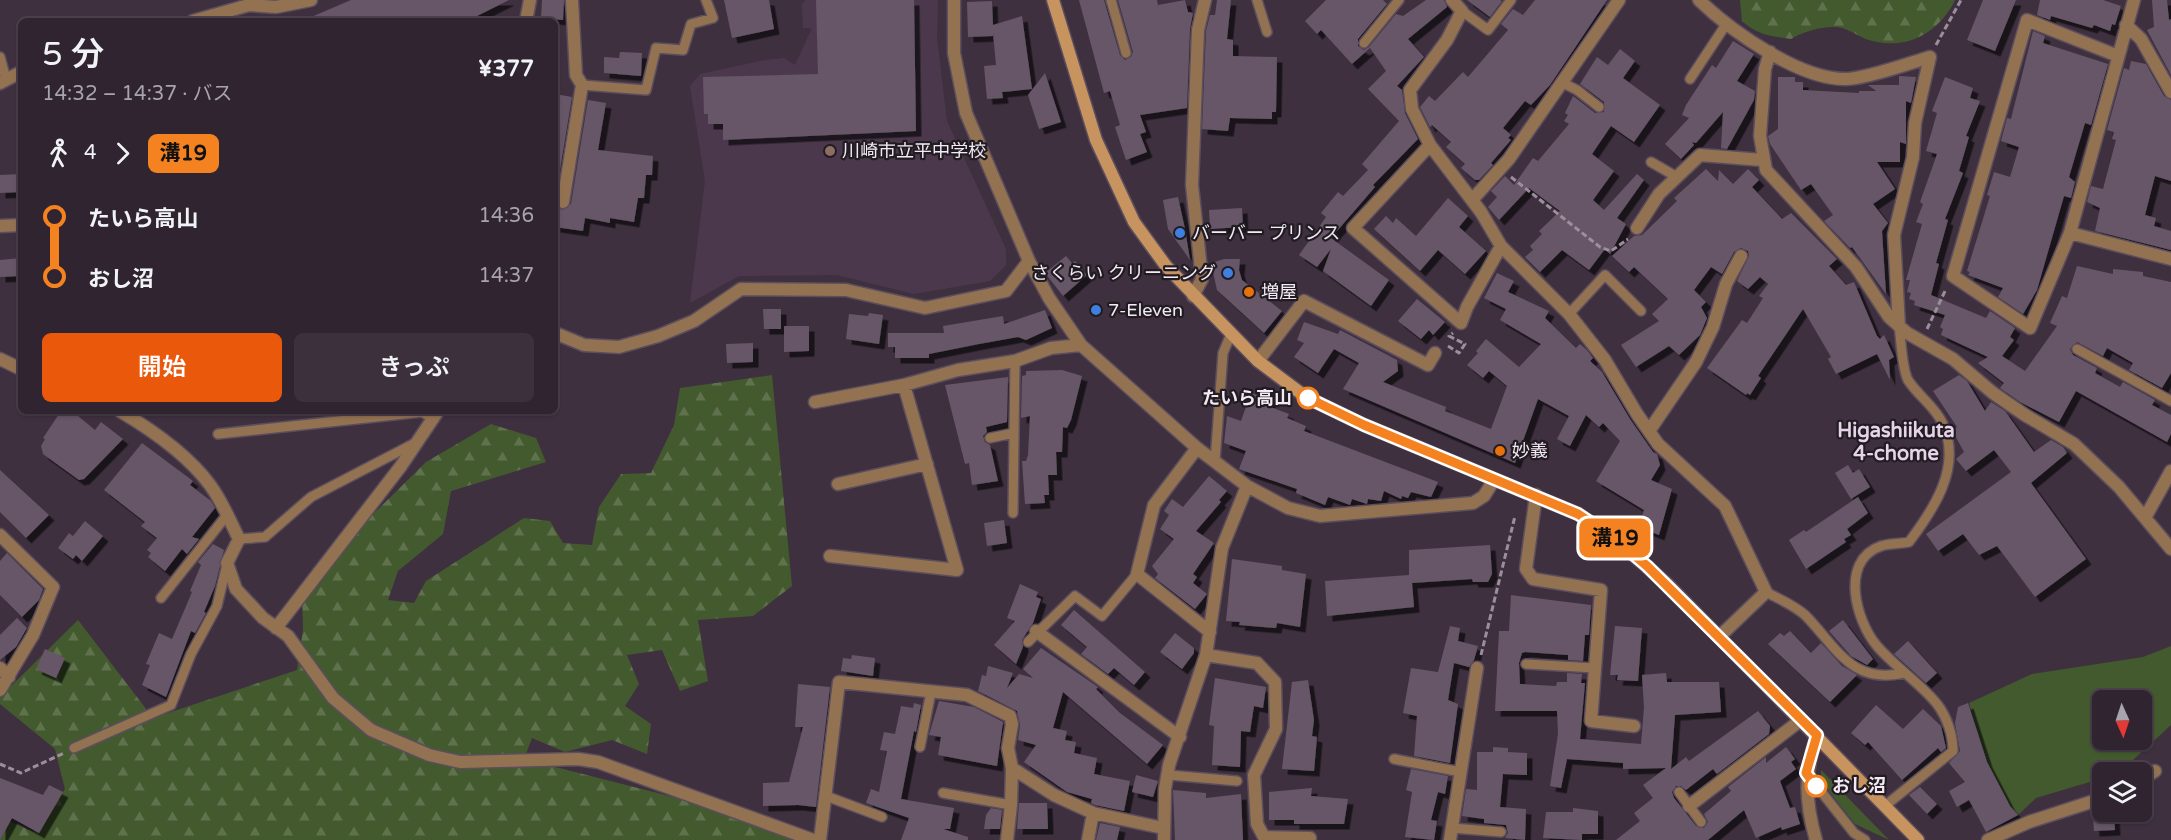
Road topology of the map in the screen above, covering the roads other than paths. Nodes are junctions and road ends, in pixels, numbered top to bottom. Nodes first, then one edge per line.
1 (311, 0) edge
2 (530, 0) edge
3 (572, 0) edge
4 (706, 0) edge
5 (954, 0) edge
6 (1053, 0) edge
7 (1112, 0) edge
8 (1204, 0) edge
9 (1257, 0) edge
10 (1399, 0) edge
11 (1452, 0) edge
12 (1511, 0) edge
13 (1619, 0) edge
14 (2134, 0) edge
15 (1703, 2) edge
16 (1462, 11) junction
17 (204, 18) edge
18 (527, 18) edge
19 (1727, 23) junction
20 (2126, 25) junction
21 (1267, 32) dead end
22 (1364, 44) dead end
23 (1770, 52) junction
24 (1126, 53) dead end
25 (2118, 56) junction
26 (0, 57) edge
27 (18, 74) edge
28 (1690, 79) dead end
29 (3, 81) edge
30 (1563, 83) junction
31 (582, 85) junction
32 (2171, 92) edge
33 (1599, 107) dead end
34 (1430, 145) junction
35 (1762, 160) junction
36 (1651, 162) dead end
37 (1677, 177) junction
38 (1472, 200) junction
39 (563, 202) dead end
40 (18, 225) edge
41 (0, 226) edge
42 (1636, 228) road end
43 (2070, 233) junction
44 (1501, 246) junction
45 (1742, 256) dead end
46 (2171, 259) edge
47 (1029, 261) junction
48 (1193, 296) junction
49 (1641, 311) dead end
50 (1569, 314) junction
51 (1899, 326) junction
52 (558, 334) edge
53 (1231, 334) junction
54 (1081, 345) junction
55 (2077, 349) dead end
56 (1435, 353) road end
57 (0, 359) edge
58 (1015, 361) junction
59 (1258, 361) junction
60 (18, 368) edge
61 (904, 385) junction
62 (2171, 401) edge
63 (815, 402) dead end
64 (125, 414) edge
65 (403, 414) edge
66 (436, 415) edge
67 (1649, 431) junction
68 (1014, 433) junction
69 (218, 434) dead end
70 (990, 438) dead end
71 (417, 442) junction
72 (1197, 448) junction
73 (1215, 461) junction
74 (927, 464) junction
75 (2171, 471) edge
76 (1494, 480) junction
77 (838, 484) dead end
78 (1247, 486) junction
79 (1536, 495) junction
80 (1013, 513) dead end
81 (227, 515) junction
82 (2146, 516) junction
83 (0, 535) edge
84 (239, 539) junction
85 (2171, 549) edge
86 (830, 556) dead end
87 (227, 563) junction
88 (1137, 574) junction
89 (1766, 592) junction
90 (161, 598) dead end
91 (276, 627) junction
92 (1036, 631) junction
93 (1210, 632) junction
94 (1719, 637) junction
95 (1028, 642) dead end
96 (1206, 655) junction
97 (1526, 664) dead end
98 (1477, 668) road end
99 (1595, 668) junction
100 (4, 673) edge
101 (1904, 673) junction
102 (0, 690) edge
103 (932, 692) junction
104 (1801, 720) junction
105 (1634, 726) dead end
106 (1817, 735) junction
107 (1180, 737) junction
108 (920, 747) dead end
109 (74, 748) road end
110 (1394, 759) dead end
111 (1012, 768) junction
112 (2155, 771) dead end
113 (1461, 772) junction
114 (1806, 773) junction
115 (2152, 773) edge
116 (1169, 775) junction
117 (1237, 781) dead end
118 (1679, 792) dead end
119 (943, 793) dead end
120 (826, 796) junction
121 (2092, 802) edge
122 (1011, 805) junction
123 (1886, 805) junction
124 (1689, 806) junction
125 (1094, 813) junction
126 (882, 817) dead end
127 (1701, 822) dead end
128 (1500, 832) dead end
129 (1163, 834) edge
130 (1451, 834) edge
131 (1310, 838) dead end
132 (813, 840) edge
133 (820, 840) edge
134 (1007, 840) edge
135 (1088, 840) edge
136 (1816, 840) edge
137 (1865, 840) edge
138 (1918, 840) edge
139 (1988, 840) edge

1 - 17 street
2 - 18 street
3 - 31 street
4 - 31 lane
5 - 47 street
6 - 48 street
7 - 24 lane
8 - 48 street
9 - 21 lane
10 - 22 lane
11 - 16 street
12 - 16 lane
13 - 30 street
14 - 20 street
15 - 19 street
16 - 34 street
19 - 23 street
19 - 28 lane
20 - 25 street
20 - 32 street
23 - 35 street
23 - 51 street
25 - 43 street
25 - 43 street
26 - 29 lane
27 - 29 street
30 - 33 lane
30 - 38 street
31 - 39 street
34 - 38 street
34 - 44 street
35 - 37 street
35 - 51 street
36 - 37 lane
37 - 42 street
38 - 44 street
40 - 41 street
43 - 46 street
44 - 50 street
45 - 67 street
47 - 52 street
47 - 54 street
48 - 53 street
49 - 50 lane
50 - 67 street
51 - 82 street
51 - 101 lane
53 - 59 street
53 - 73 lane
54 - 58 street
54 - 72 street
55 - 62 lane
56 - 59 street
57 - 60 street
58 - 61 street
58 - 68 lane
59 - 76 street
61 - 63 street
61 - 74 street
64 - 81 street
65 - 69 lane
66 - 71 street
67 - 89 street
68 - 70 lane
68 - 80 lane
71 - 84 lane
71 - 91 street
72 - 73 street
72 - 88 street
73 - 78 street
74 - 77 street
74 - 86 street
75 - 82 street
76 - 78 street
76 - 79 street
78 - 93 street
79 - 94 street
79 - 99 street
81 - 84 street
81 - 90 lane
82 - 85 street
83 - 100 street
84 - 87 street
87 - 91 street
87 - 109 lane
88 - 92 lane
88 - 93 street
89 - 94 street
89 - 101 lane
91 - 132 street
92 - 95 lane
92 - 107 street
93 - 96 street
94 - 104 street
96 - 107 street
96 - 131 street
97 - 99 lane
98 - 113 street
99 - 105 street
100 - 102 street
101 - 123 lane
103 - 108 lane
103 - 111 street
103 - 120 street
104 - 106 street
104 - 124 street
106 - 114 street
106 - 123 street
107 - 116 street
110 - 113 lane
111 - 122 street
111 - 125 street
112 - 115 street
113 - 130 street
114 - 136 street
114 - 137 lane
116 - 117 lane
116 - 129 street
118 - 124 lane
119 - 122 lane
120 - 126 lane
120 - 133 street
121 - 139 street
122 - 134 street
123 - 138 street
124 - 127 lane
125 - 129 street
125 - 135 street
128 - 130 lane

